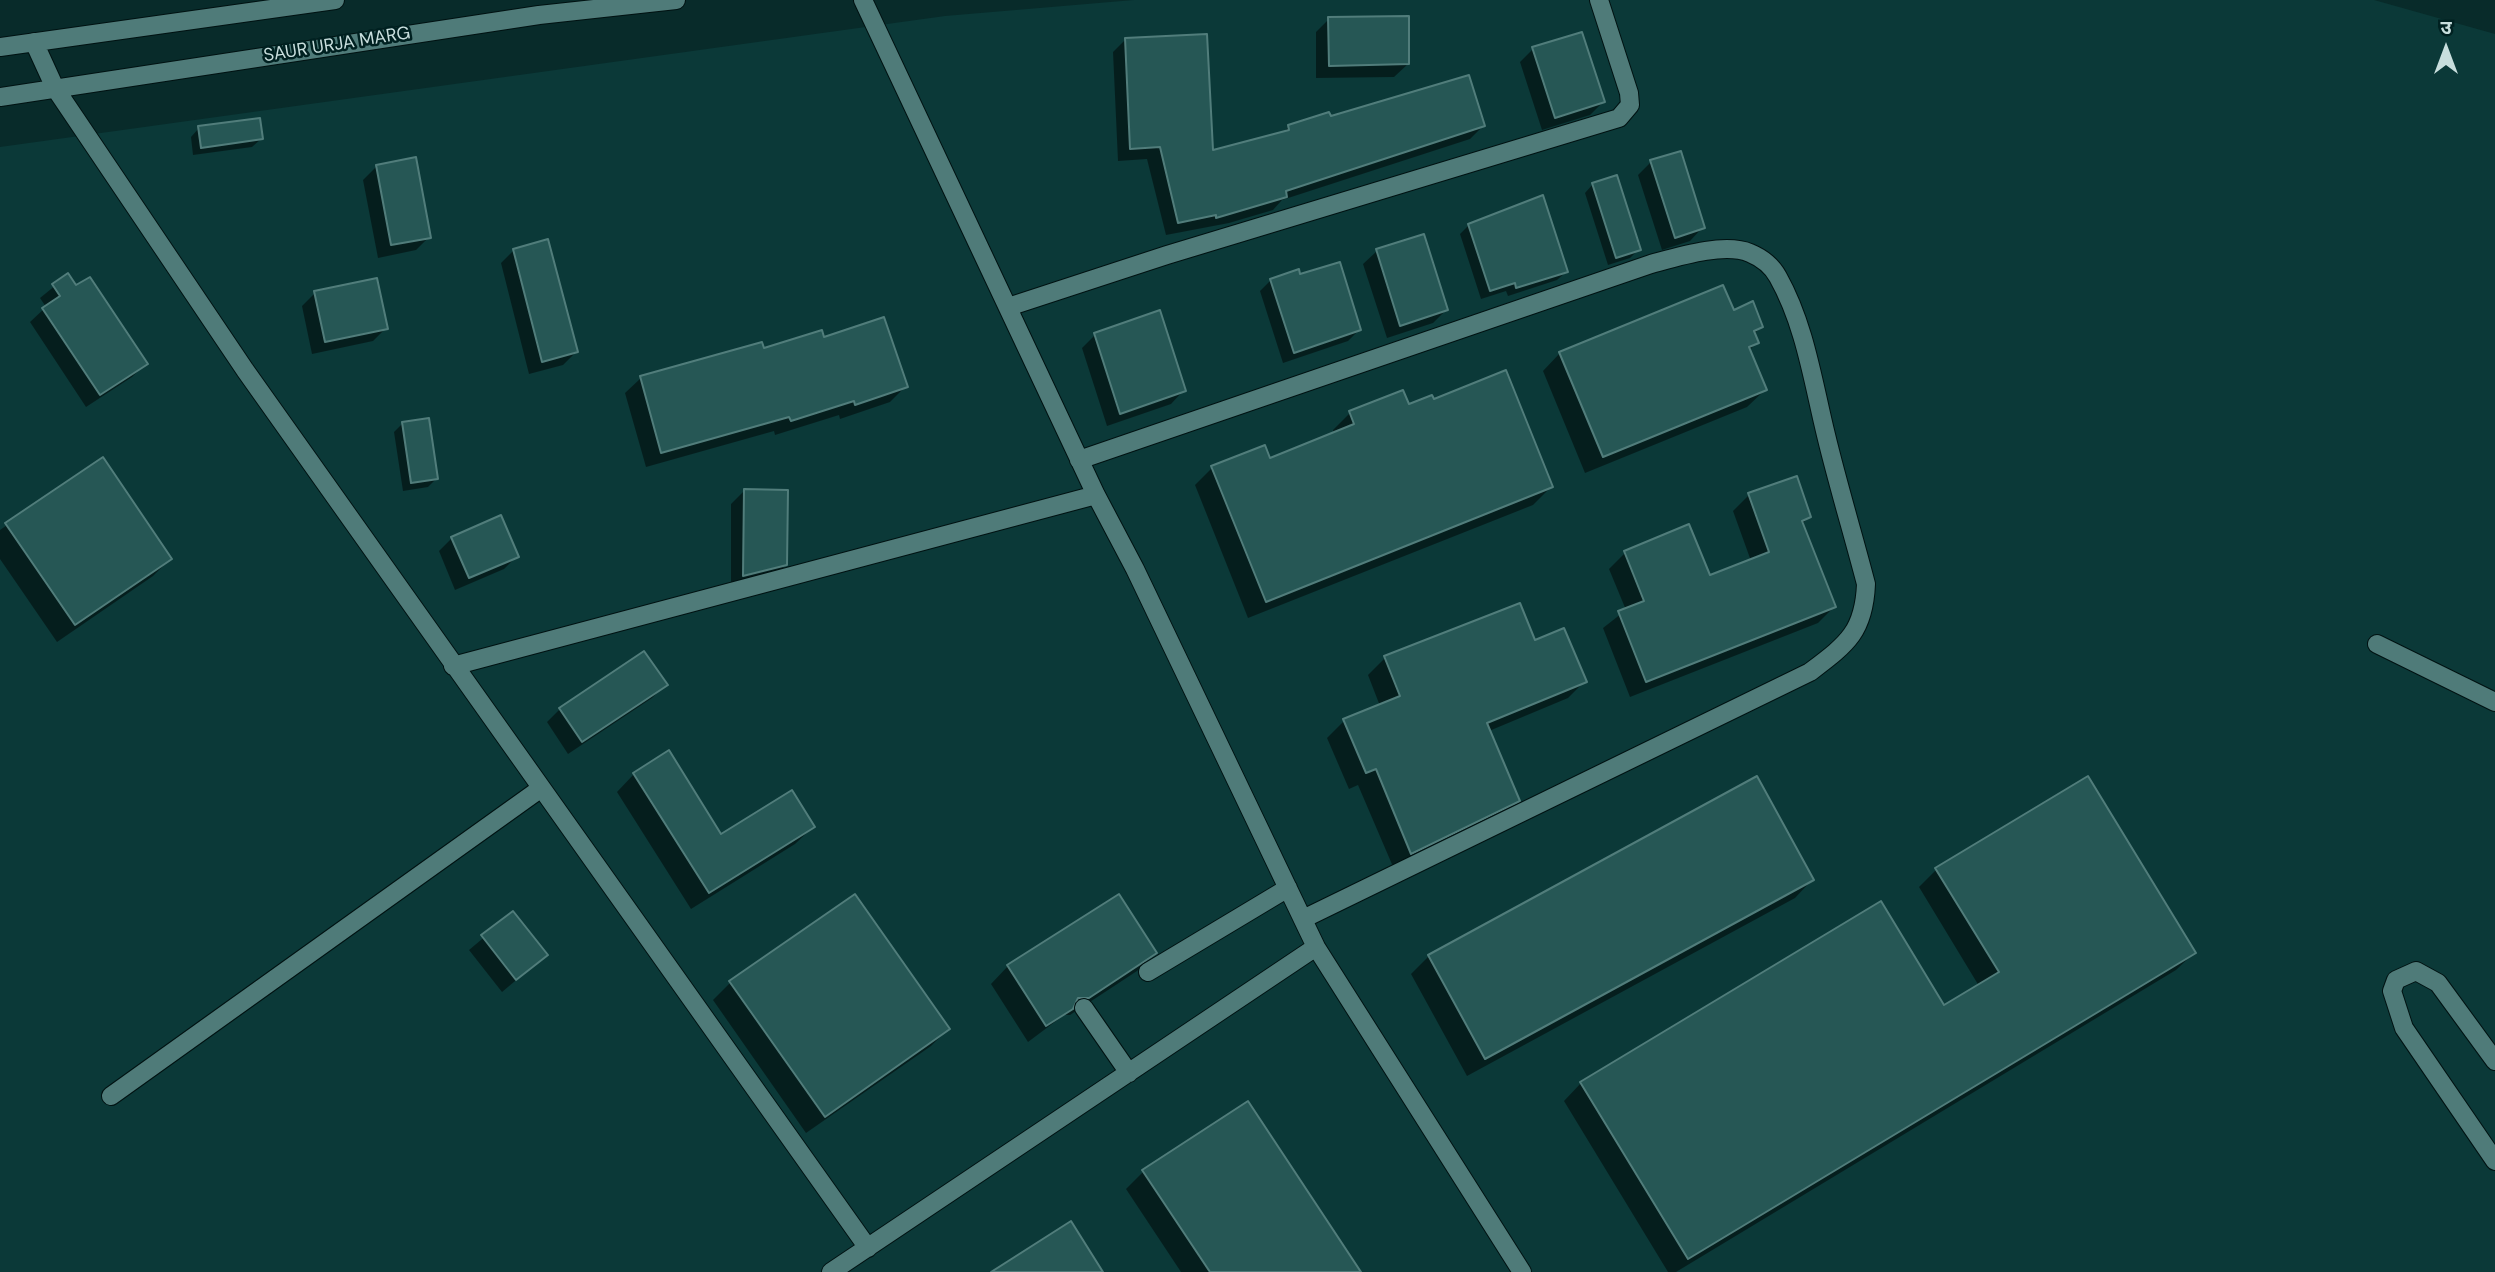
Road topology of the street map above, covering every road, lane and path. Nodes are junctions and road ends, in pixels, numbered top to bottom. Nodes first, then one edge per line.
1 (335, 0) edge
2 (676, 0) edge
3 (863, 0) edge
4 (1599, 0) edge
5 (34, 42) junction
6 (0, 47) edge
7 (55, 88) junction
8 (0, 97) edge
9 (1008, 307) junction
10 (1079, 460) junction
11 (1096, 495) junction
12 (2377, 644) dead end
13 (453, 666) junction
14 (2495, 702) edge
15 (540, 789) junction
16 (1288, 888) junction
17 (1303, 919) junction
18 (1316, 947) junction
19 (1148, 972) dead end
20 (1084, 1008) dead end
21 (2495, 1061) edge
22 (1129, 1073) junction
23 (111, 1096) dead end
24 (2495, 1161) edge
25 (868, 1248) junction
26 (831, 1272) edge
27 (1522, 1272) edge

1 - 5 street
2 - 7 street, SAUR URJA MARG
3 - 9 street
4 - 9 street
5 - 6 street
5 - 7 street
7 - 8 street, SAUR URJA MARG
7 - 13 street
9 - 10 street
10 - 11 street
10 - 17 street
11 - 13 street
11 - 16 street
12 - 14 street
13 - 15 street
15 - 23 street
15 - 25 street
16 - 17 street
16 - 19 street
17 - 18 street
18 - 22 street
18 - 27 street
20 - 22 street
21 - 24 street
22 - 25 street
25 - 26 street

